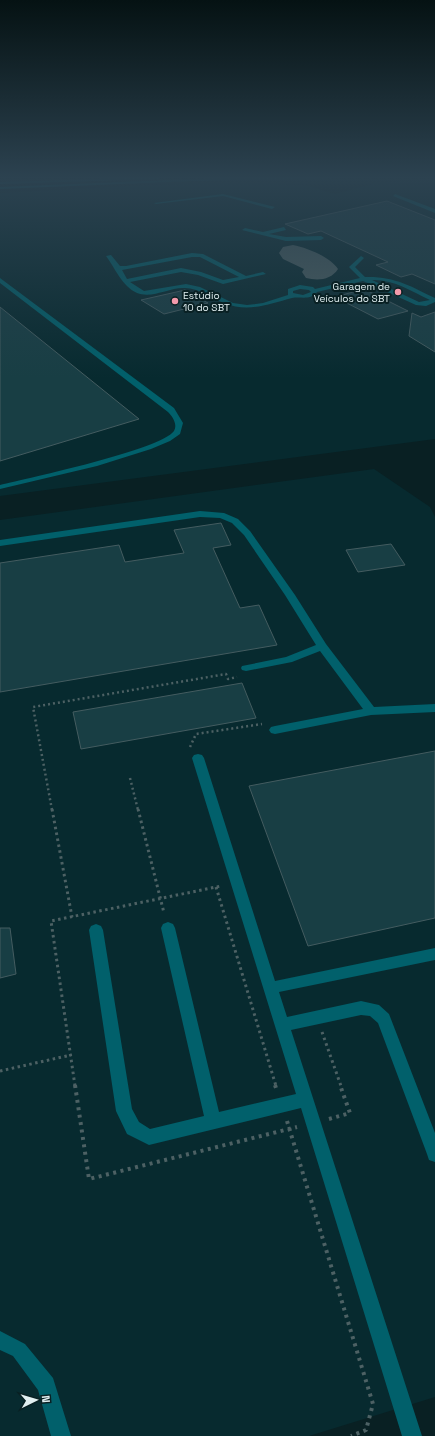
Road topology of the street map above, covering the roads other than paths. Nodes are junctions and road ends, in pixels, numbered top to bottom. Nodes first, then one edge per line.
1 (109, 256) dead end
2 (361, 258) dead end
3 (118, 268) junction
4 (263, 274) dead end
5 (246, 278) junction
6 (364, 279) junction
7 (0, 280) edge
8 (125, 281) junction
9 (314, 291) junction
10 (295, 295) junction
11 (0, 487) edge
12 (0, 543) edge
13 (322, 646) junction
14 (244, 672) road end
15 (435, 708) edge
16 (371, 711) junction
17 (275, 730) dead end
18 (198, 758) dead end
19 (168, 928) road end
20 (96, 930) dead end
21 (435, 954) edge
22 (270, 988) junction
23 (282, 1025) junction
24 (305, 1099) junction
25 (213, 1121) junction
26 (435, 1154) edge
27 (0, 1340) edge
28 (61, 1436) edge
29 (412, 1436) edge

1 - 3 street
2 - 6 street
3 - 5 street
3 - 8 street
4 - 5 street
5 - 8 street
6 - 6 street
6 - 9 street
7 - 11 street
8 - 10 street
9 - 10 street
9 - 10 street
12 - 13 street
13 - 14 street
13 - 16 street
15 - 16 street
16 - 17 street
18 - 22 street
19 - 25 street
20 - 25 street
21 - 22 street
22 - 23 street
23 - 24 street
23 - 26 street
24 - 25 street
24 - 29 street
27 - 28 street

